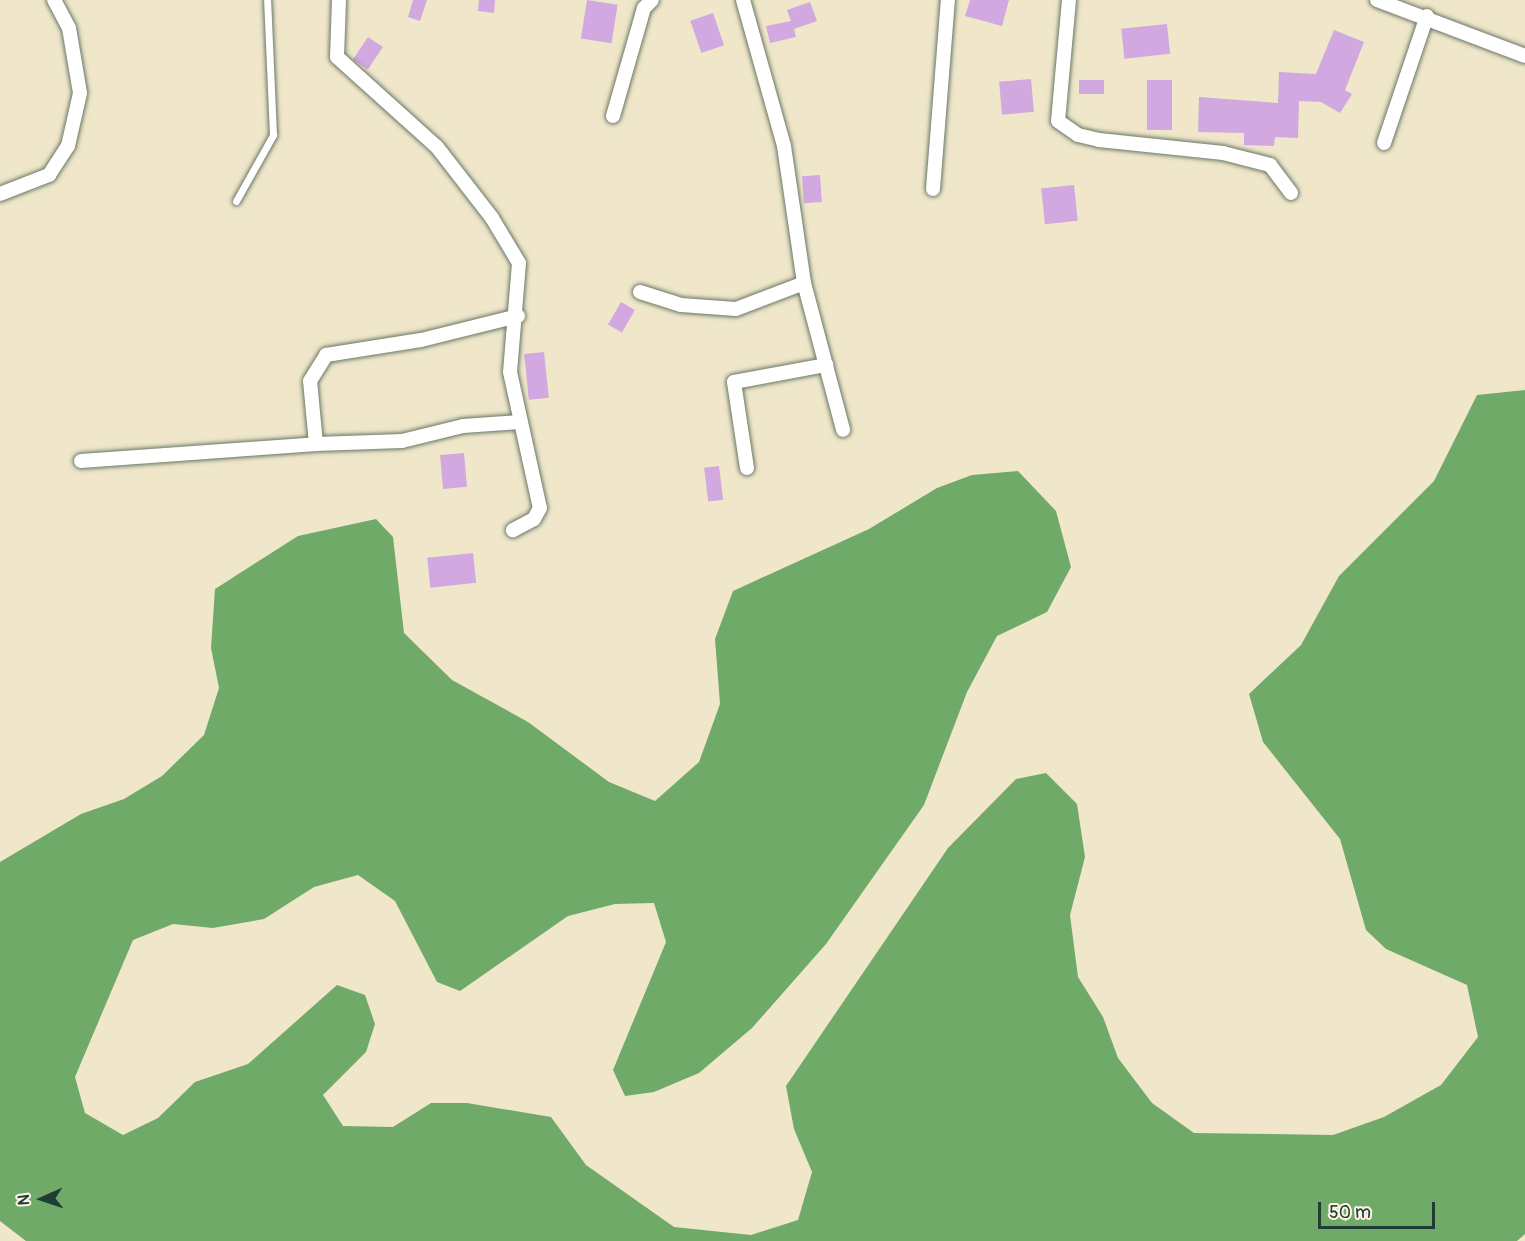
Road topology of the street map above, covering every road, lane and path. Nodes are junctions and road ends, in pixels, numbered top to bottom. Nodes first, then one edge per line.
1 (54, 0) edge
2 (267, 0) edge
3 (339, 0) edge
4 (652, 0) edge
5 (743, 0) edge
6 (948, 0) edge
7 (1377, 0) edge
8 (1068, 1) edge
9 (1427, 16) junction
10 (1525, 56) edge
11 (613, 116) dead end
12 (1384, 143) dead end
13 (933, 189) dead end
14 (1291, 193) dead end
15 (0, 194) edge
16 (236, 201) dead end
17 (804, 283) junction
18 (640, 292) dead end
19 (518, 316) junction
20 (826, 365) junction
21 (520, 422) junction
22 (843, 430) dead end
23 (316, 444) junction
24 (81, 461) dead end
25 (747, 468) dead end
26 (513, 530) dead end

1 - 15 street
2 - 16 lane
3 - 19 street
4 - 11 street
5 - 17 street
6 - 13 street
7 - 9 street
8 - 14 street
9 - 10 street
9 - 12 street
17 - 18 street
17 - 20 street
19 - 21 street
19 - 23 street
20 - 22 street
20 - 25 street
21 - 23 street
21 - 26 street
23 - 24 street

